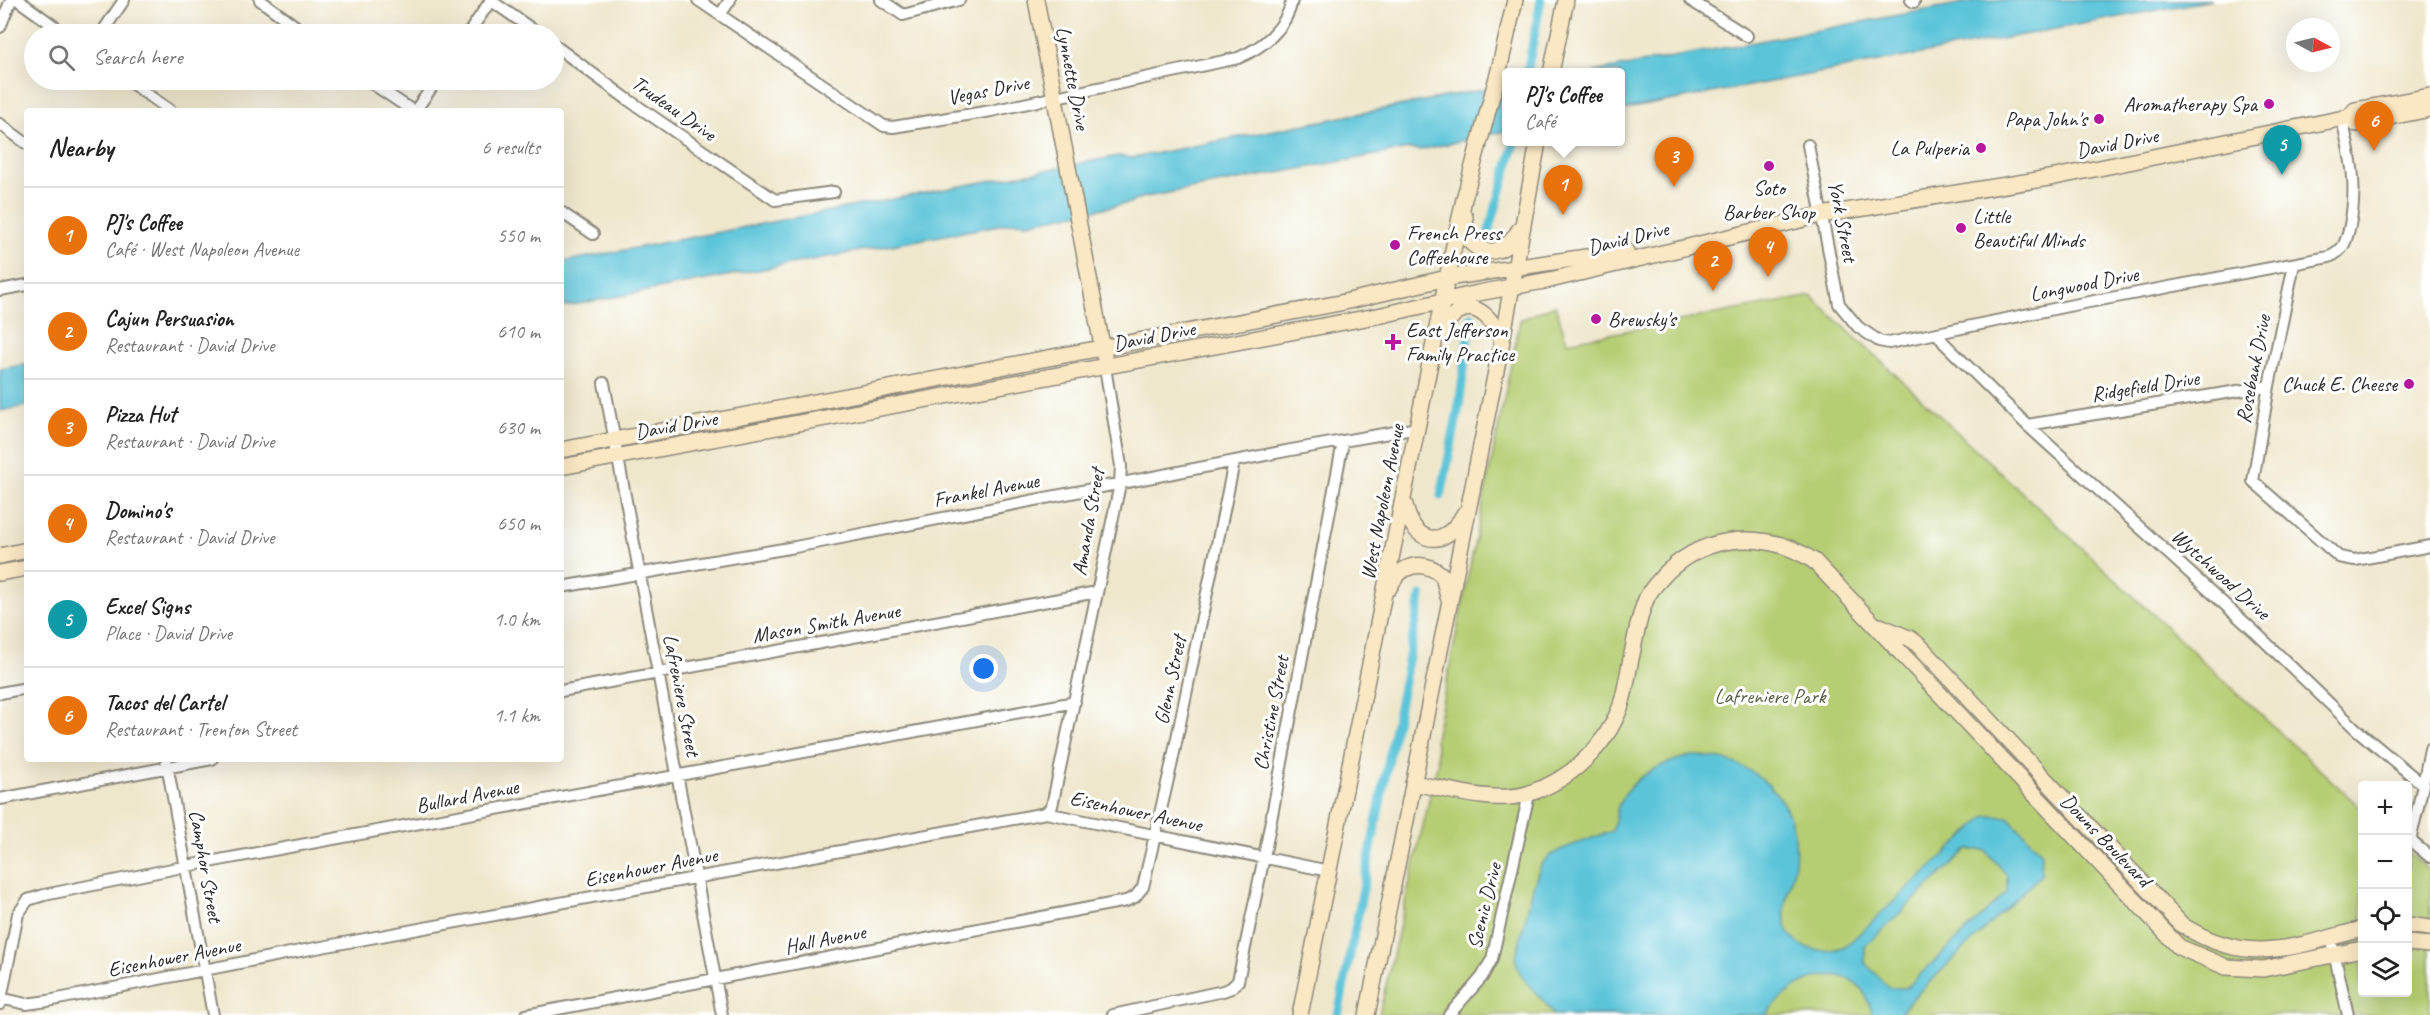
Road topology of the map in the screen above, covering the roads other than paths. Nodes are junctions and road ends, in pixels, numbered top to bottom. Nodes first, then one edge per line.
1 (11, 0) edge
2 (18, 0) edge
3 (124, 0) edge
4 (260, 0) edge
5 (491, 0) edge
6 (698, 0) edge
7 (730, 0) edge
8 (881, 0) edge
9 (959, 0) edge
10 (1036, 0) edge
11 (1292, 0) edge
12 (1515, 0) edge
13 (1566, 0) edge
14 (1690, 0) edge
15 (720, 15) junction
16 (51, 24) edge
17 (108, 24) edge
18 (292, 24) edge
19 (475, 24) edge
20 (525, 24) edge
21 (0, 27) edge
22 (1747, 36) dead end
23 (564, 52) edge
24 (1553, 66) edge
25 (141, 90) edge
26 (382, 90) edge
27 (430, 90) edge
28 (2430, 96) edge
29 (1055, 97) junction
30 (167, 108) edge
31 (409, 108) edge
32 (416, 108) edge
33 (2430, 109) edge
34 (2345, 118) junction
35 (0, 124) edge
36 (24, 142) edge
37 (1808, 145) dead end
38 (1537, 146) edge
39 (1069, 164) joint
40 (834, 192) dead end
41 (1464, 199) junction
42 (564, 214) edge
43 (1821, 215) junction
44 (1522, 225) junction
45 (1751, 230) junction
46 (593, 234) dead end
47 (2294, 264) junction
48 (1514, 267) junction
49 (1447, 278) junction
50 (24, 286) edge
51 (1512, 287) junction
52 (0, 290) edge
53 (1443, 300) junction
54 (1839, 304) joint
55 (1937, 333) junction
56 (1436, 340) junction
57 (1502, 341) junction
58 (1104, 348) junction
59 (1105, 367) junction
60 (604, 383) dead end
61 (2269, 386) junction
62 (856, 393) junction
63 (859, 412) junction
64 (2027, 425) junction
65 (1418, 428) junction
66 (615, 441) junction
67 (1343, 442) junction
68 (564, 450) edge
69 (619, 457) junction
70 (1234, 462) junction
71 (564, 466) edge
72 (1120, 484) junction
73 (1403, 499) junction
74 (1468, 506) junction
75 (2430, 546) edge
76 (24, 551) edge
77 (0, 555) edge
78 (24, 569) edge
79 (0, 573) edge
80 (639, 573) junction
81 (564, 586) edge
82 (1097, 592) junction
83 (1385, 596) junction
84 (1449, 606) junction
85 (1874, 624) junction
86 (658, 672) junction
87 (24, 689) edge
88 (564, 690) edge
89 (0, 693) edge
90 (1075, 702) junction
91 (2430, 749) edge
92 (167, 763) edge
93 (678, 776) junction
94 (1413, 783) junction
95 (2423, 785) junction
96 (1529, 794) junction
97 (0, 799) edge
98 (1047, 813) junction
99 (1155, 836) junction
100 (1264, 857) junction
101 (2430, 857) edge
102 (187, 866) junction
103 (1329, 871) junction
104 (696, 878) junction
105 (1131, 899) joint
106 (2412, 926) edge
107 (2430, 928) edge
108 (2358, 930) edge
109 (2330, 938) junction
110 (2412, 944) edge
111 (2430, 945) edge
112 (2358, 950) edge
113 (2334, 954) junction
114 (205, 972) junction
115 (715, 981) junction
116 (0, 1000) edge
117 (213, 1015) edge
118 (526, 1015) edge
119 (722, 1015) edge
120 (1113, 1015) edge
121 (1300, 1015) edge
122 (1367, 1015) edge
123 (1449, 1015) edge
124 (2348, 1015) edge

1 - 21 street
2 - 16 street
3 - 17 street
4 - 18 street
5 - 19 street
5 - 20 street
6 - 15 street, Vegas Drive
7 - 15 street
8 - 9 street
10 - 29 main road, Lynnette Drive
11 - 29 street, Vegas Drive
12 - 41 main road, West Napoleon Avenue
13 - 24 main road
14 - 22 street
15 - 29 street, Vegas Drive
23 - 40 street, Trudeau Drive
25 - 30 street
26 - 31 street
27 - 32 street
28 - 34 main road, David Drive
29 - 39 main road, Lynnette Drive
33 - 34 main road, David Drive
34 - 43 main road, David Drive
34 - 47 street, Longwood Drive
35 - 36 street
37 - 43 street, York Street
38 - 44 main road
39 - 58 main road, Amanda Street
41 - 44 main road
41 - 49 main road, West Napoleon Avenue
42 - 46 street
43 - 45 main road, David Drive
43 - 54 street, York Street
44 - 48 main road
45 - 48 main road, David Drive
45 - 51 main road, David Drive
47 - 55 street, Longwood Drive
47 - 61 street, Rosebank Drive
48 - 49 main road, David Drive
48 - 51 main road
49 - 53 main road, West Napoleon Avenue
49 - 58 main road, David Drive
50 - 52 street
51 - 53 main road, David Drive
51 - 57 main road
53 - 56 main road, West Napoleon Avenue
53 - 59 main road, David Drive
54 - 55 street, Longwood Drive
55 - 64 street, Wytchwood Drive
56 - 57 main road
56 - 65 main road, West Napoleon Avenue
57 - 74 main road
58 - 59 main road, Amanda Street
58 - 62 main road, David Drive
59 - 63 main road, David Drive
59 - 72 street, Amanda Street
60 - 66 street, Lafreniere Street
61 - 64 street, Ridgefield Drive
61 - 75 street, Rosebank Drive
62 - 63 main road
62 - 66 main road, David Drive
63 - 69 main road, David Drive
64 - 95 street, Wytchwood Drive
65 - 67 street, Frankel Avenue
65 - 73 main road, West Napoleon Avenue
66 - 68 main road, David Drive
66 - 69 street, Lafreniere Street
67 - 70 street, Frankel Avenue
67 - 100 street, Christine Street
69 - 71 main road, David Drive
69 - 80 street, Lafreniere Street
70 - 72 street, Frankel Avenue
70 - 99 street, Glenn Street
72 - 80 street, Frankel Avenue
72 - 82 street, Amanda Street
73 - 74 main road
73 - 83 main road, West Napoleon Avenue
74 - 84 main road
76 - 77 main road
78 - 79 main road
80 - 81 street, Frankel Avenue
80 - 86 street, Lafreniere Street
82 - 86 street, Mason Smith Avenue
82 - 90 street, Amanda Street
83 - 84 main road
83 - 103 main road, West Napoleon Avenue
84 - 94 main road
85 - 96 main road, Downs Boulevard
85 - 109 main road, Downs Boulevard
85 - 113 main road, Downs Boulevard
86 - 88 street, Mason Smith Avenue
86 - 93 street, Lafreniere Street
87 - 89 street
90 - 93 street, Bullard Avenue
90 - 98 street, Amanda Street
91 - 95 street
92 - 97 street
92 - 102 street, Camphor Street
93 - 102 street, Bullard Avenue
93 - 104 street, Lafreniere Street
94 - 96 main road, Downs Boulevard
94 - 122 main road
95 - 101 street
96 - 123 street, Scenic Drive
98 - 99 street, Eisenhower Avenue
98 - 104 street, Eisenhower Avenue
99 - 100 street, Eisenhower Avenue
99 - 105 street, Glenn Street
100 - 103 street, Eisenhower Avenue
100 - 120 street, Christine Street
102 - 114 street, Camphor Street
102 - 116 street, Bullard Avenue
103 - 121 main road, West Napoleon Avenue
104 - 114 street, Eisenhower Avenue
104 - 115 street, Lafreniere Street
105 - 115 street, Hall Avenue
106 - 107 main road
108 - 109 main road, Downs Boulevard
109 - 113 street
110 - 111 main road
112 - 113 main road, Downs Boulevard
113 - 124 street
114 - 116 street, Eisenhower Avenue
114 - 117 street, Camphor Street
115 - 118 street, Hall Avenue
115 - 119 street, Lafreniere Street

